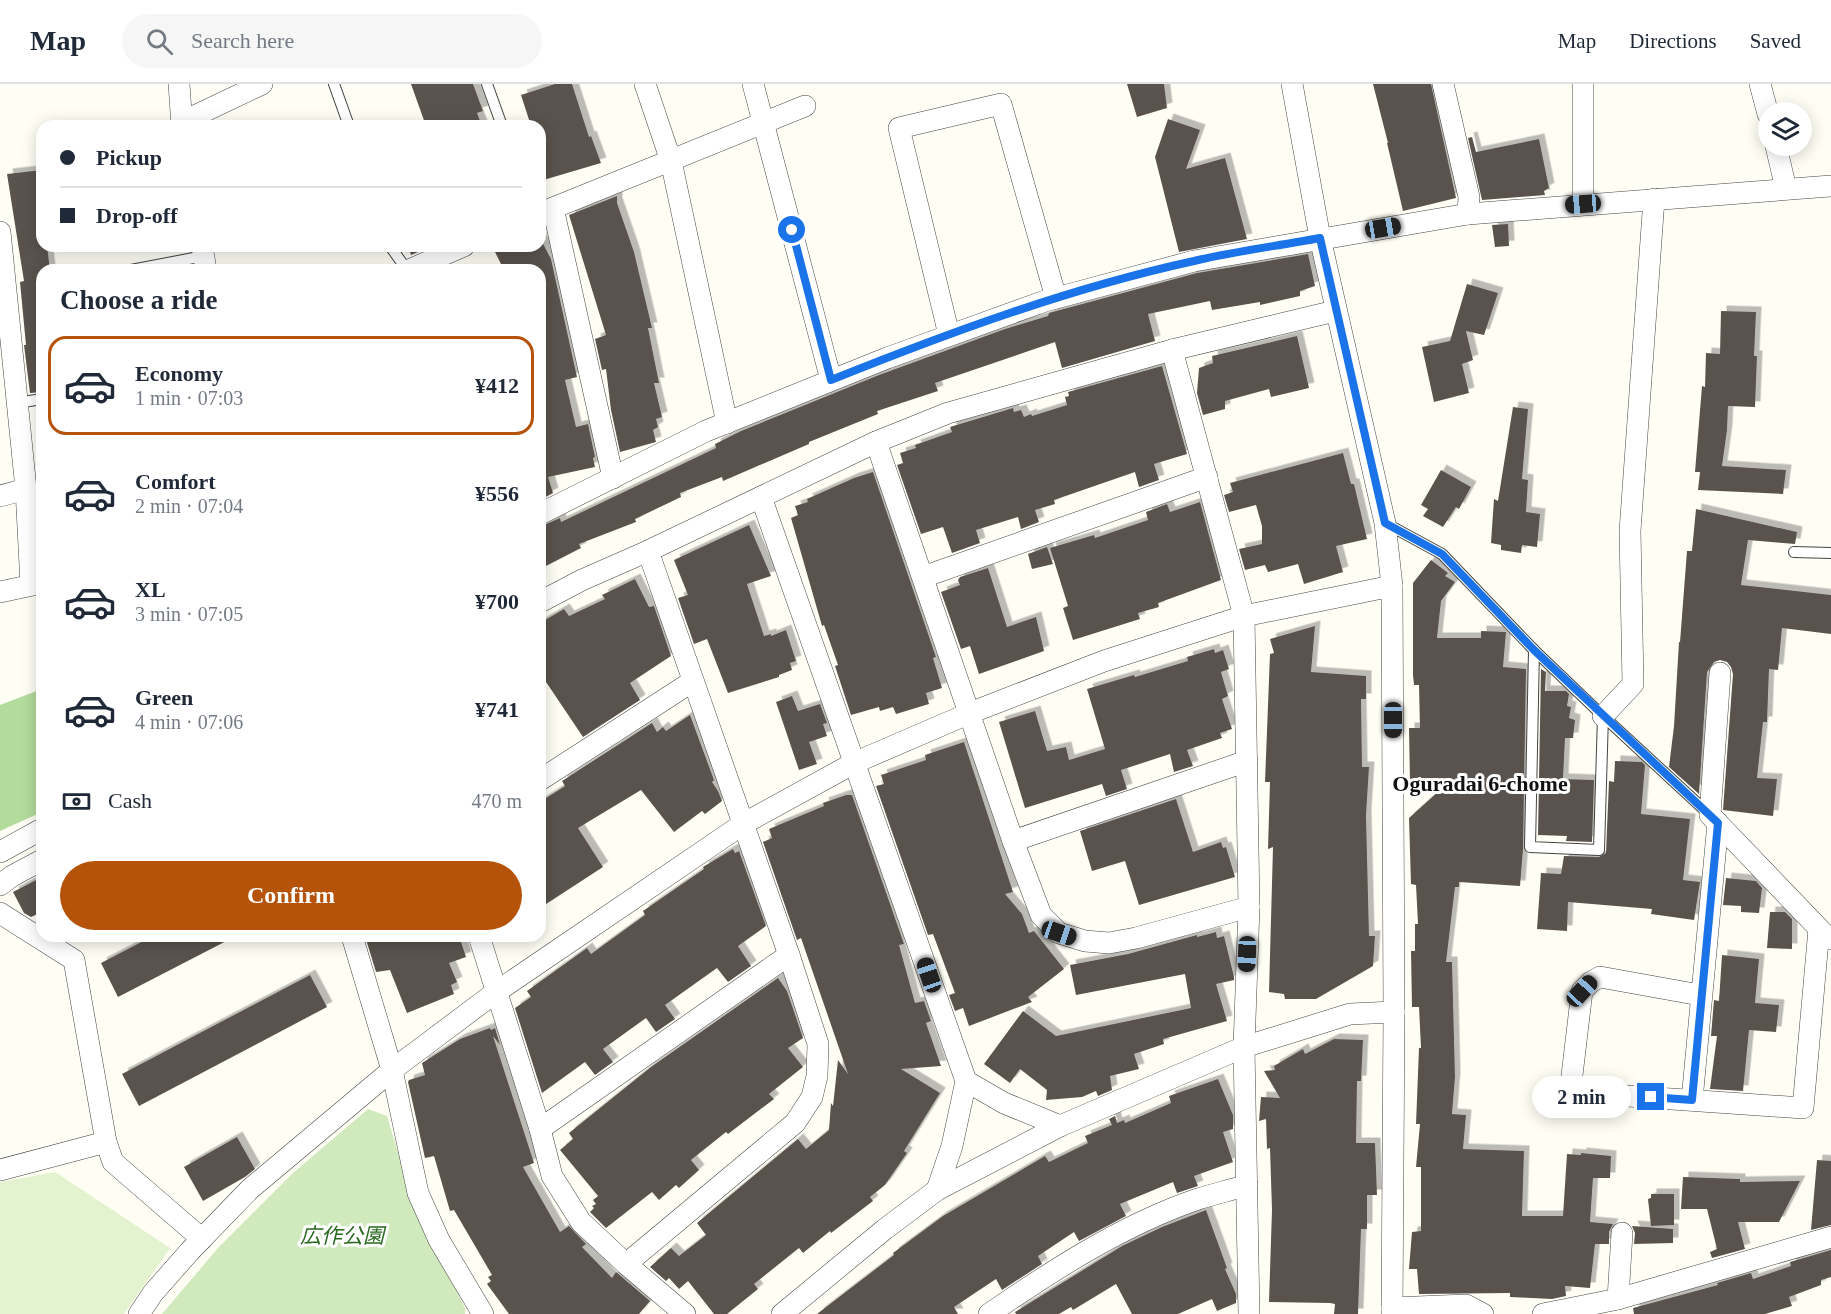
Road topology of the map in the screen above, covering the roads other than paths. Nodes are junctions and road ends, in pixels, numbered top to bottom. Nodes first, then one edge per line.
1 (179, 84) edge
2 (262, 84) edge
3 (334, 84) edge
4 (487, 84) edge
5 (645, 84) edge
6 (753, 84) edge
7 (1292, 84) edge
8 (1443, 84) edge
9 (1583, 84) edge
10 (1761, 84) edge
11 (1765, 102) edge
12 (805, 106) dead end
13 (182, 120) edge
14 (190, 120) edge
15 (347, 120) edge
16 (500, 120) edge
17 (765, 122) junction
18 (1778, 156) edge
19 (671, 161) junction
20 (1831, 186) edge
21 (1786, 189) junction
22 (1654, 199) junction
23 (1583, 204) junction
24 (546, 211) edge
25 (1468, 214) junction
26 (0, 232) edge
27 (1320, 238) junction
28 (450, 252) edge
29 (204, 257) edge
30 (165, 264) edge
31 (422, 264) edge
32 (2, 275) edge
33 (1056, 298) junction
34 (1335, 311) junction
35 (949, 336) junction
36 (1172, 350) junction
37 (7, 366) edge
38 (831, 380) junction
39 (36, 400) edge
40 (17, 403) junction
41 (727, 423) junction
42 (876, 442) junction
43 (1208, 477) junction
44 (613, 478) junction
45 (26, 489) junction
46 (0, 496) edge
47 (761, 497) junction
48 (546, 511) edge
49 (1385, 523) junction
50 (648, 551) junction
51 (1794, 552) dead end
52 (1831, 553) edge
53 (923, 577) junction
54 (36, 584) edge
55 (1392, 586) junction
56 (0, 592) edge
57 (546, 599) edge
58 (1244, 616) junction
59 (1534, 650) junction
60 (1720, 673) dead end
61 (693, 681) junction
62 (970, 713) junction
63 (1603, 716) junction
64 (1247, 761) junction
65 (854, 763) junction
66 (546, 776) edge
67 (1714, 819) junction
68 (743, 824) junction
69 (36, 833) edge
70 (1013, 841) junction
71 (0, 852) edge
72 (36, 863) edge
73 (0, 885) edge
74 (1249, 907) junction
75 (0, 913) edge
76 (1825, 935) edge
77 (36, 936) edge
78 (46, 942) edge
79 (354, 942) edge
80 (481, 942) edge
81 (789, 954) junction
82 (496, 992) junction
83 (1700, 995) junction
84 (1394, 1012) junction
85 (1244, 1047) junction
86 (392, 1070) junction
87 (966, 1081) junction
88 (1692, 1100) junction
89 (1060, 1126) junction
90 (540, 1130) junction
91 (106, 1142) junction
92 (0, 1170) edge
93 (1247, 1185) junction
94 (937, 1190) junction
95 (1622, 1233) dead end
96 (1831, 1237) edge
97 (202, 1239) junction
98 (626, 1264) junction
99 (1618, 1299) junction
100 (1392, 1311) edge
101 (139, 1314) edge
102 (483, 1314) edge
103 (685, 1314) edge
104 (782, 1314) edge
105 (989, 1314) edge
106 (1249, 1314) edge
107 (1483, 1314) edge
108 (1543, 1314) edge

1 - 13 street
2 - 14 street
3 - 15 lane
4 - 16 lane
5 - 19 street
6 - 17 street
7 - 27 street
8 - 25 street
9 - 23 street
10 - 11 street
12 - 17 street
17 - 19 street
17 - 38 street
18 - 21 street
19 - 24 street
19 - 41 street
20 - 21 street
21 - 22 street
22 - 23 street
22 - 63 street
23 - 25 street
24 - 44 street
25 - 27 street
26 - 32 street
27 - 33 street
27 - 34 street
28 - 31 street
29 - 30 lane
32 - 37 street
33 - 35 street
33 - 35 street
34 - 36 street
34 - 49 street
35 - 38 street
36 - 42 street
36 - 43 street
37 - 40 street
38 - 41 street
39 - 40 lane
40 - 45 street
41 - 44 street
42 - 47 street
42 - 53 street
43 - 53 street
43 - 58 street
44 - 48 street
45 - 46 street
45 - 54 street
47 - 50 street
47 - 65 street
49 - 55 street
49 - 59 lane
50 - 57 street
50 - 61 street
51 - 52 lane
53 - 62 street
54 - 56 street
55 - 58 street
55 - 84 street
58 - 62 street
58 - 64 street
59 - 63 lane
59 - 63 lane
60 - 67 street
61 - 66 street
61 - 68 street
62 - 65 street
62 - 70 street
63 - 67 lane
64 - 70 street
64 - 74 street
65 - 68 street
65 - 87 street
67 - 76 street
67 - 83 street
68 - 81 street
68 - 82 street
69 - 71 street
70 - 74 street
72 - 73 street
74 - 85 street
75 - 77 street
76 - 88 street
78 - 91 street
79 - 86 street
80 - 82 street
81 - 90 street
81 - 98 street
82 - 86 street
82 - 90 street
83 - 88 street
83 - 88 street
84 - 85 street
84 - 100 street
85 - 89 street
85 - 93 street
86 - 97 street
86 - 102 street
87 - 89 street
87 - 94 street
89 - 94 street
90 - 98 street
91 - 92 street
91 - 97 street
93 - 105 street
93 - 106 street
94 - 104 street
95 - 99 street
96 - 99 street
97 - 101 street
98 - 103 street
99 - 108 street
100 - 107 street

